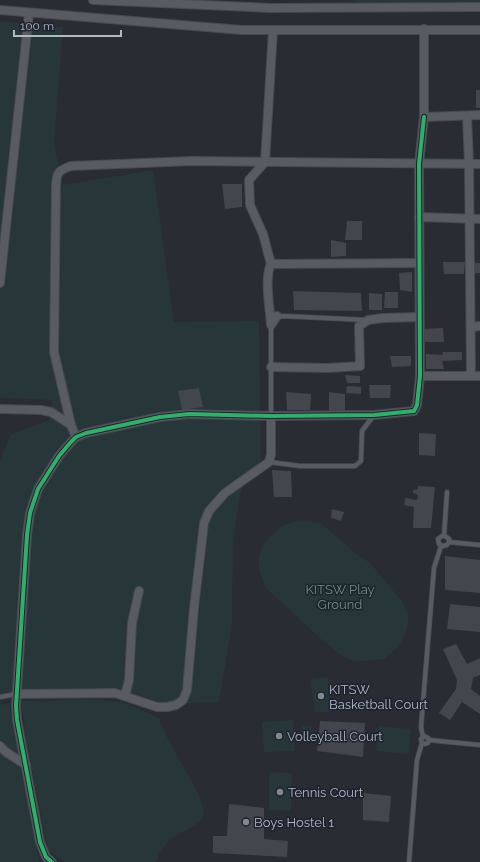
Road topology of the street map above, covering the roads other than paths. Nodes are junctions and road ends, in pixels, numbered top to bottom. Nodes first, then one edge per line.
1 (92, 0) edge
2 (480, 7) edge
3 (0, 10) edge
4 (29, 13) junction
5 (273, 30) junction
6 (424, 30) junction
7 (480, 30) edge
8 (480, 115) edge
9 (467, 116) junction
10 (424, 117) junction
11 (265, 162) junction
12 (419, 164) junction
13 (469, 164) junction
14 (480, 164) edge
15 (419, 217) junction
16 (470, 218) junction
17 (480, 219) edge
18 (418, 263) junction
19 (271, 264) junction
20 (0, 283) edge
21 (277, 316) joint
22 (419, 317) junction
23 (368, 320) junction
24 (271, 325) junction
25 (476, 327) edge
26 (271, 367) junction
27 (420, 376) junction
28 (476, 376) edge
29 (0, 409) edge
30 (374, 415) junction
31 (271, 416) junction
32 (71, 425) junction
33 (76, 437) junction
34 (269, 462) junction
35 (447, 492) dead end
36 (444, 536) junction
37 (449, 542) junction
38 (480, 545) edge
39 (441, 546) junction
40 (139, 591) dead end
41 (16, 694) junction
42 (125, 696) junction
43 (0, 697) edge
44 (424, 737) junction
45 (429, 740) junction
46 (422, 743) junction
47 (480, 745) edge
48 (0, 746) edge
49 (26, 765) junction
50 (48, 860) edge
51 (409, 862) edge

1 - 2 street
3 - 4 street
4 - 5 street
4 - 20 street
5 - 6 street
5 - 11 street
6 - 7 street
6 - 10 street
8 - 9 street
9 - 10 street
9 - 13 street
10 - 12 street
11 - 12 street
11 - 19 street
11 - 32 street
12 - 13 street
12 - 15 street
13 - 14 street
13 - 16 street
15 - 16 street
15 - 18 street
16 - 17 street
16 - 25 street
18 - 19 street
18 - 22 street
19 - 24 street
21 - 23 lane
21 - 24 street
22 - 23 street
22 - 27 street
23 - 26 street
24 - 26 lane
25 - 28 street
26 - 31 lane
27 - 28 street
27 - 30 street
29 - 32 street
30 - 31 street
30 - 34 lane
31 - 33 street
31 - 34 street
32 - 33 street
33 - 41 street
34 - 42 street
35 - 36 lane
36 - 37 lane
36 - 39 lane
37 - 38 lane
37 - 39 lane
39 - 44 lane
40 - 42 street
41 - 42 street
41 - 43 lane
41 - 49 street
44 - 45 lane
44 - 46 lane
45 - 46 lane
45 - 47 lane
46 - 51 lane
48 - 49 street
49 - 50 street

